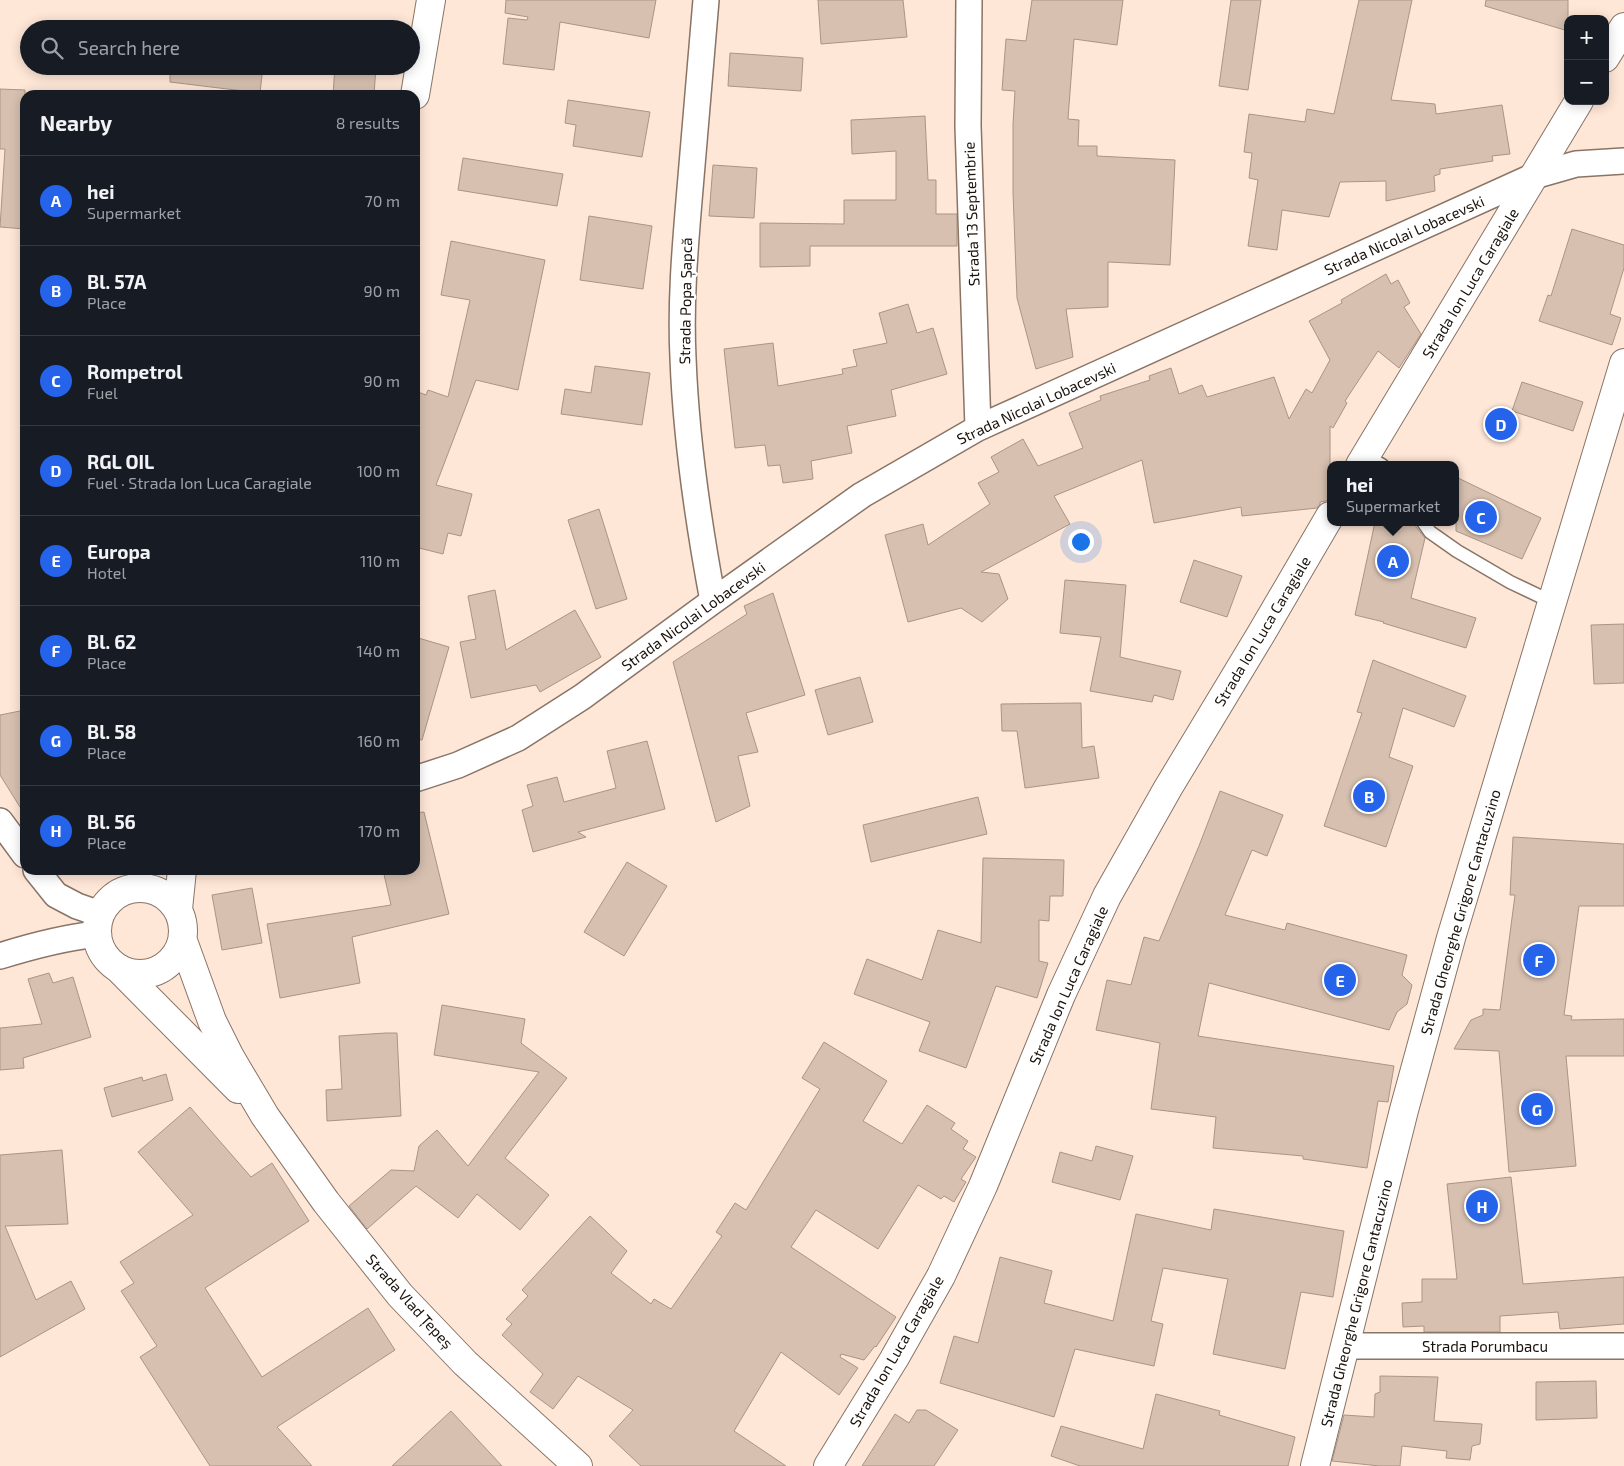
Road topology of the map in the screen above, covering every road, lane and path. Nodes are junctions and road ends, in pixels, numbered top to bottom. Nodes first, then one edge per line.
1 (431, 0) edge
2 (706, 0) edge
3 (969, 0) edge
4 (1624, 27) edge
5 (1609, 51) edge
6 (420, 65) edge
7 (418, 75) edge
8 (416, 90) edge
9 (1577, 105) edge
10 (1624, 161) edge
11 (1534, 176) junction
12 (1624, 363) edge
13 (978, 428) junction
14 (1370, 461) edge
15 (1327, 521) edge
16 (1426, 526) edge
17 (713, 601) junction
18 (1552, 602) junction
19 (420, 777) edge
20 (0, 821) edge
21 (20, 848) edge
22 (40, 875) edge
23 (182, 875) edge
24 (136, 880) edge
25 (178, 910) junction
26 (98, 924) junction
27 (182, 941) junction
28 (0, 956) edge
29 (118, 968) junction
30 (265, 1116) junction
31 (1346, 1346) junction
32 (1624, 1346) edge
33 (578, 1466) edge
34 (828, 1466) edge
35 (1315, 1466) edge

1 - 6 main road
2 - 17 street, Strada Popa Șapcă
3 - 13 street, Strada 13 Septembrie
4 - 5 main road
7 - 8 main road
9 - 11 main road, Strada Ion Luca Caragiale
10 - 11 street, Strada Nicolai Lobacevski
11 - 13 street, Strada Nicolai Lobacevski
11 - 14 main road, Strada Ion Luca Caragiale
12 - 18 main road, Strada Gheorghe Grigore Cantacuzino
13 - 17 street, Strada Nicolai Lobacevski
15 - 34 main road, Strada Ion Luca Caragiale
16 - 18 lane
17 - 19 street, Strada Nicolai Lobacevski
18 - 31 main road, Strada Gheorghe Grigore Cantacuzino
20 - 21 street
22 - 26 street
23 - 25 main road
24 - 25 main road
24 - 26 main road
25 - 27 main road
26 - 28 street
26 - 29 main road
27 - 29 main road
27 - 30 main road, Strada Vlad Țepeș
29 - 30 main road, Strada Vlad Țepeș
30 - 33 main road, Strada Vlad Țepeș
31 - 32 street, Strada Porumbacu
31 - 35 main road, Strada Gheorghe Grigore Cantacuzino

